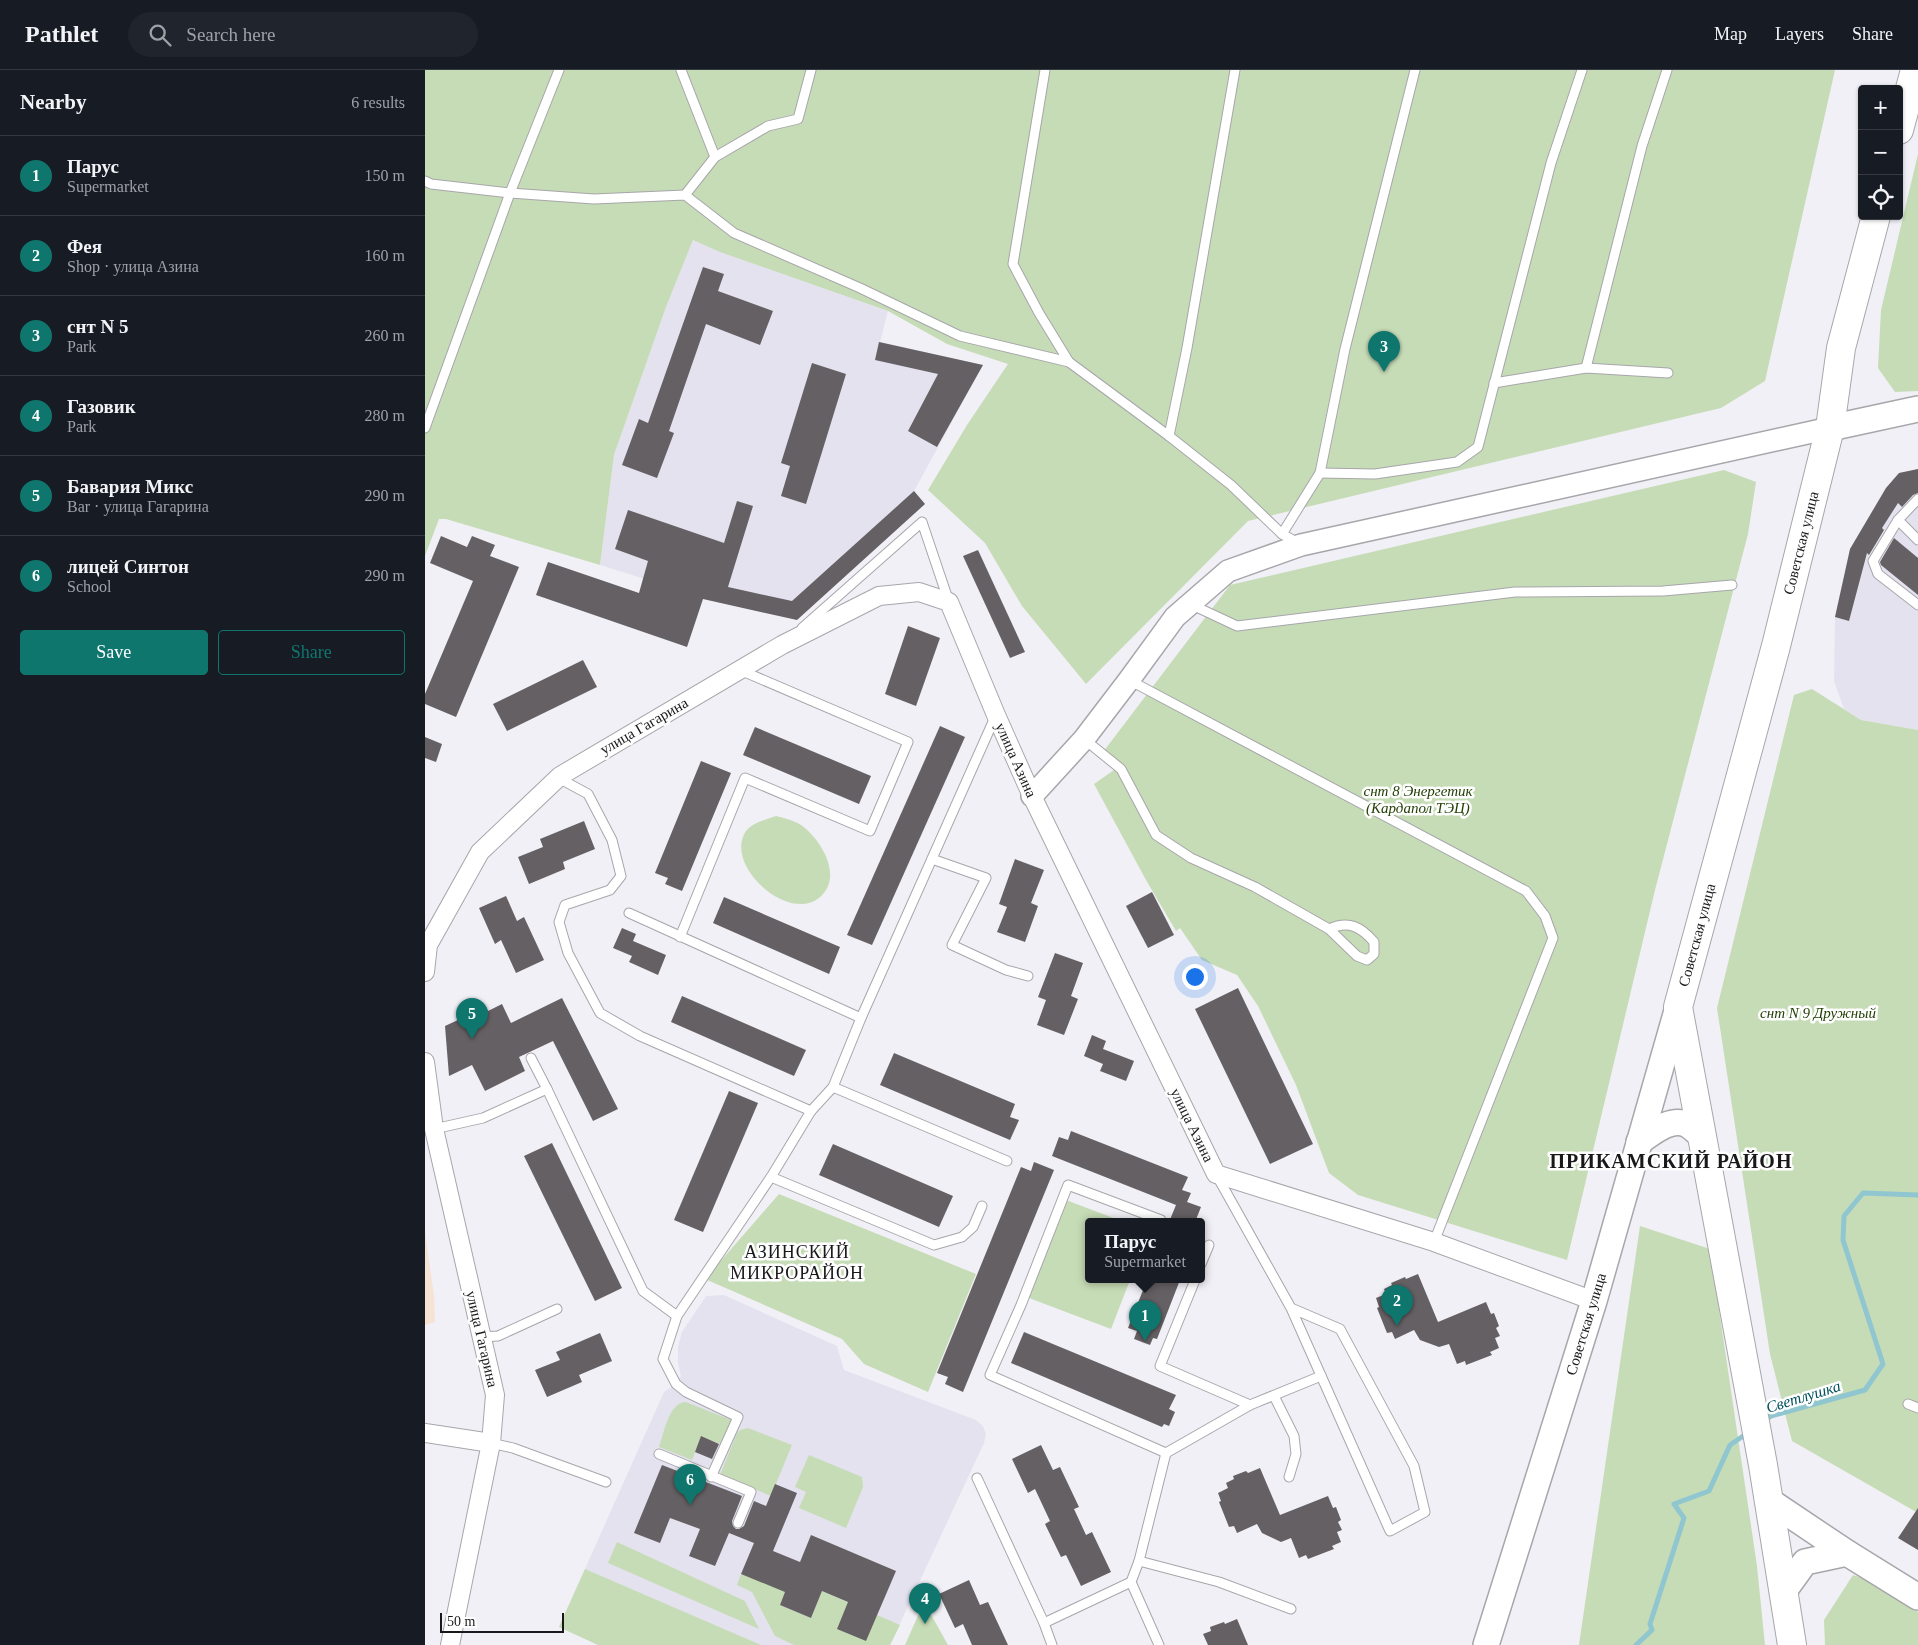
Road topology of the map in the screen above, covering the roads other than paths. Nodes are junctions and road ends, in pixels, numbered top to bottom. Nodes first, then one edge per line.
1 (559, 70) edge
2 (681, 70) edge
3 (811, 70) edge
4 (1045, 70) edge
5 (1235, 70) edge
6 (1415, 70) edge
7 (1582, 70) edge
8 (1667, 70) edge
9 (1915, 70) edge
10 (1903, 115) edge
11 (715, 157) junction
12 (425, 182) edge
13 (510, 193) junction
14 (685, 195) junction
15 (1875, 220) edge
16 (1069, 362) junction
17 (1586, 368) junction
18 (1668, 373) dead end
19 (1494, 383) junction
20 (1918, 409) edge
21 (425, 428) edge
22 (1830, 428) junction
23 (1169, 436) junction
24 (1320, 474) junction
25 (1918, 499) edge
26 (1898, 520) junction
27 (1282, 534) junction
28 (1918, 540) edge
29 (1301, 545) junction
30 (1732, 585) dead end
31 (949, 602) junction
32 (1189, 604) junction
33 (1918, 605) edge
34 (782, 646) junction
35 (740, 670) junction
36 (1129, 680) junction
37 (996, 715) junction
38 (1084, 738) junction
39 (560, 776) junction
40 (1032, 796) junction
41 (932, 859) junction
42 (629, 913) dead end
43 (1329, 929) junction
44 (680, 937) junction
45 (425, 972) edge
46 (1028, 976) dead end
47 (1678, 1007) junction
48 (861, 1018) junction
49 (531, 1058) dead end
50 (425, 1062) edge
51 (833, 1087) junction
52 (547, 1089) junction
53 (811, 1111) junction
54 (434, 1129) junction
55 (1701, 1136) junction
56 (1639, 1142) junction
57 (1007, 1161) dead end
58 (1216, 1174) junction
59 (771, 1177) junction
60 (982, 1206) dead end
61 (1156, 1218) edge
62 (1434, 1242) junction
63 (1209, 1245) dead end
64 (1205, 1254) edge
65 (1194, 1283) edge
66 (1594, 1301) junction
67 (1291, 1308) junction
68 (557, 1309) dead end
69 (677, 1316) junction
70 (481, 1337) junction
71 (1321, 1376) junction
72 (1274, 1396) junction
73 (1908, 1404) dead end
74 (1250, 1405) junction
75 (1918, 1408) edge
76 (425, 1433) edge
77 (491, 1444) junction
78 (1166, 1453) junction
79 (659, 1454) dead end
80 (711, 1477) junction
81 (977, 1478) dead end
82 (1289, 1478) dead end
83 (607, 1482) dead end
84 (1768, 1500) junction
85 (738, 1523) dead end
86 (1847, 1553) junction
87 (1139, 1561) junction
88 (1131, 1582) junction
89 (1783, 1591) junction
90 (1918, 1597) edge
91 (1291, 1609) dead end
92 (1044, 1622) junction
93 (451, 1645) edge
94 (1052, 1645) edge
95 (1159, 1645) edge
96 (1486, 1645) edge
97 (1792, 1645) edge

1 - 13 lane
2 - 11 lane
3 - 11 lane
4 - 16 lane
5 - 23 lane
6 - 24 lane
7 - 19 lane
8 - 17 lane
9 - 10 main road
11 - 14 lane
12 - 13 lane
13 - 14 lane
13 - 21 lane
14 - 16 lane
15 - 22 main road, Советская улица
16 - 23 lane
17 - 18 lane
17 - 19 lane
19 - 24 lane
20 - 22 main road
22 - 29 street
22 - 47 main road, Советская улица
23 - 27 lane
24 - 27 lane
25 - 26 lane
26 - 28 lane
26 - 33 lane
27 - 29 lane
29 - 32 street
30 - 32 lane
31 - 34 street, улица Гагарина
31 - 34 lane
31 - 37 street, улица Азина
32 - 36 street
34 - 35 street, улица Гагарина
35 - 39 street, улица Гагарина
35 - 44 lane
36 - 38 street
36 - 62 lane
37 - 40 street, улица Азина
37 - 41 lane, улица Азина
38 - 40 street
38 - 43 lane
39 - 45 street, улица Гагарина
39 - 53 lane
40 - 58 street, улица Азина
41 - 46 lane
41 - 48 lane, улица Азина
42 - 44 lane
43 - 43 lane
44 - 48 lane
47 - 55 main road
47 - 56 main road, Советская улица
48 - 51 lane, улица Азина
49 - 52 lane
50 - 54 street, улица Гагарина
51 - 53 lane
51 - 57 lane
52 - 54 lane
52 - 69 lane
53 - 59 lane
54 - 70 street, улица Гагарина
55 - 56 main road
55 - 84 main road
56 - 66 main road, Советская улица
58 - 62 street, улица Азина
58 - 67 lane
59 - 60 lane
59 - 69 lane
61 - 78 lane
62 - 66 street, улица Азина
63 - 64 lane
65 - 74 lane
66 - 96 main road, Советская улица
67 - 71 lane
67 - 71 lane
68 - 70 lane
69 - 80 lane
70 - 77 street, улица Гагарина
71 - 72 lane
72 - 74 lane
72 - 82 lane
73 - 75 lane
74 - 78 lane
76 - 77 street
77 - 83 lane
77 - 93 street, улица Гагарина
78 - 87 lane
79 - 80 lane
80 - 85 lane
81 - 92 lane
84 - 86 main road
84 - 89 main road
86 - 89 main road
86 - 90 main road
87 - 88 lane
87 - 91 lane
88 - 92 lane
88 - 95 lane
89 - 97 main road
92 - 94 lane

